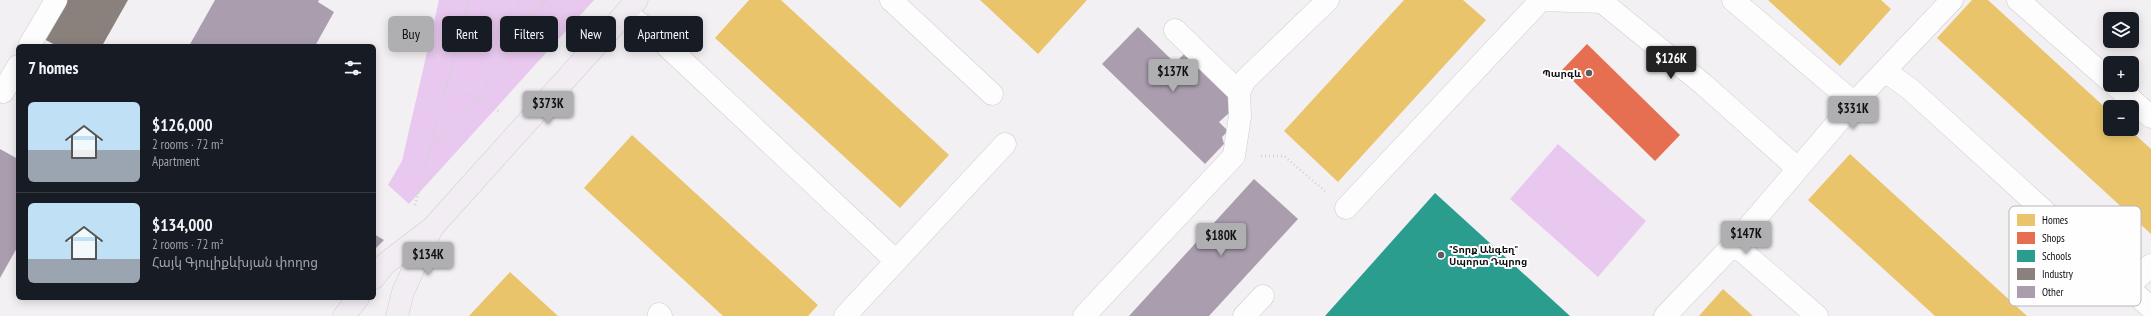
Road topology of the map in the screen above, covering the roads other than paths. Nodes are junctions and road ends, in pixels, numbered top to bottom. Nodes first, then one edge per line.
1 (56, 0) edge
2 (891, 0) edge
3 (1328, 0) edge
4 (1541, 0) edge
5 (1733, 0) edge
6 (1952, 0) edge
7 (2018, 0) edge
8 (632, 7) edge
9 (1174, 30) dead end
10 (30, 44) edge
11 (16, 69) edge
12 (1885, 72) junction
13 (2103, 75) edge
14 (0, 90) edge
15 (1239, 92) junction
16 (2123, 92) edge
17 (992, 94) dead end
18 (1854, 103) junction
19 (2151, 117) edge
20 (1005, 144) dead end
21 (1798, 168) junction
22 (2039, 206) edge
23 (1346, 208) road end
24 (432, 228) junction
25 (1734, 244) junction
26 (896, 261) junction
27 (2151, 265) edge
28 (376, 275) edge
29 (2141, 275) edge
30 (1263, 296) dead end
31 (2141, 299) edge
32 (356, 300) edge
33 (2151, 308) edge
34 (344, 316) edge
35 (397, 316) edge
36 (845, 316) edge
37 (1084, 316) edge
38 (1244, 316) edge
39 (1665, 316) edge
40 (1817, 316) edge

1 - 10 street
2 - 17 street
3 - 15 street
4 - 21 street
4 - 23 street
5 - 18 street
6 - 12 street
7 - 13 street
8 - 24 main road
8 - 26 street
9 - 15 street
11 - 14 street
12 - 18 street
12 - 22 street
15 - 37 street
16 - 19 street
18 - 21 street
20 - 26 street
21 - 25 street
24 - 28 main road
24 - 35 main road
25 - 39 street
25 - 40 street
26 - 36 street
27 - 29 street
30 - 38 street
31 - 33 street
32 - 34 main road

